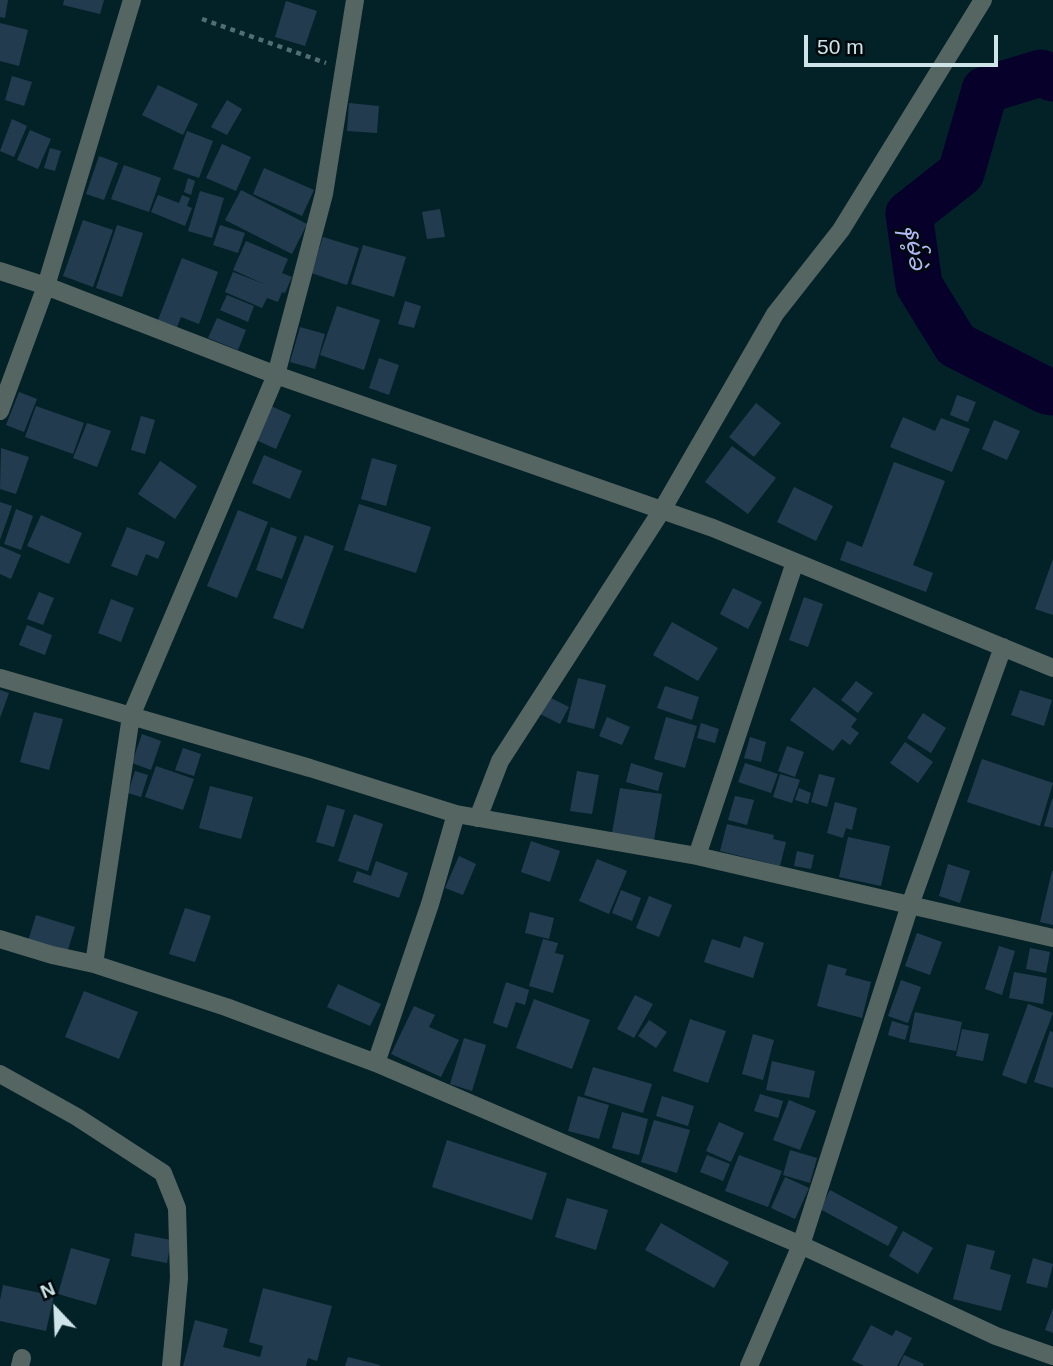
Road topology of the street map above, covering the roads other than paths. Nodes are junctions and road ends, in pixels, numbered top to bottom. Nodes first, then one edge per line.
1 (132, 0) edge
2 (355, 0) edge
3 (983, 0) edge
4 (0, 271) edge
5 (46, 286) junction
6 (276, 375) junction
7 (0, 411) edge
8 (662, 510) junction
9 (794, 562) junction
10 (1003, 647) junction
11 (1053, 668) edge
12 (0, 678) edge
13 (131, 716) junction
14 (456, 814) junction
15 (478, 818) junction
16 (697, 856) junction
17 (910, 905) junction
18 (1053, 938) edge
19 (0, 939) edge
20 (94, 964) junction
21 (376, 1063) junction
22 (0, 1074) edge
23 (801, 1245) junction
24 (1053, 1356) edge
25 (171, 1366) edge
26 (748, 1366) edge

1 - 5 street
2 - 6 street
3 - 8 street
4 - 5 street
5 - 6 street
5 - 7 street
6 - 8 street
6 - 13 street
8 - 9 street
8 - 15 street
9 - 10 street
9 - 16 street
10 - 11 street
10 - 17 street
12 - 13 street
13 - 14 street
13 - 20 street
14 - 15 street
14 - 21 street
15 - 16 street
16 - 17 street
17 - 18 street
17 - 23 street
19 - 20 street
20 - 21 street
21 - 23 street
22 - 25 street
23 - 24 street
23 - 26 street

